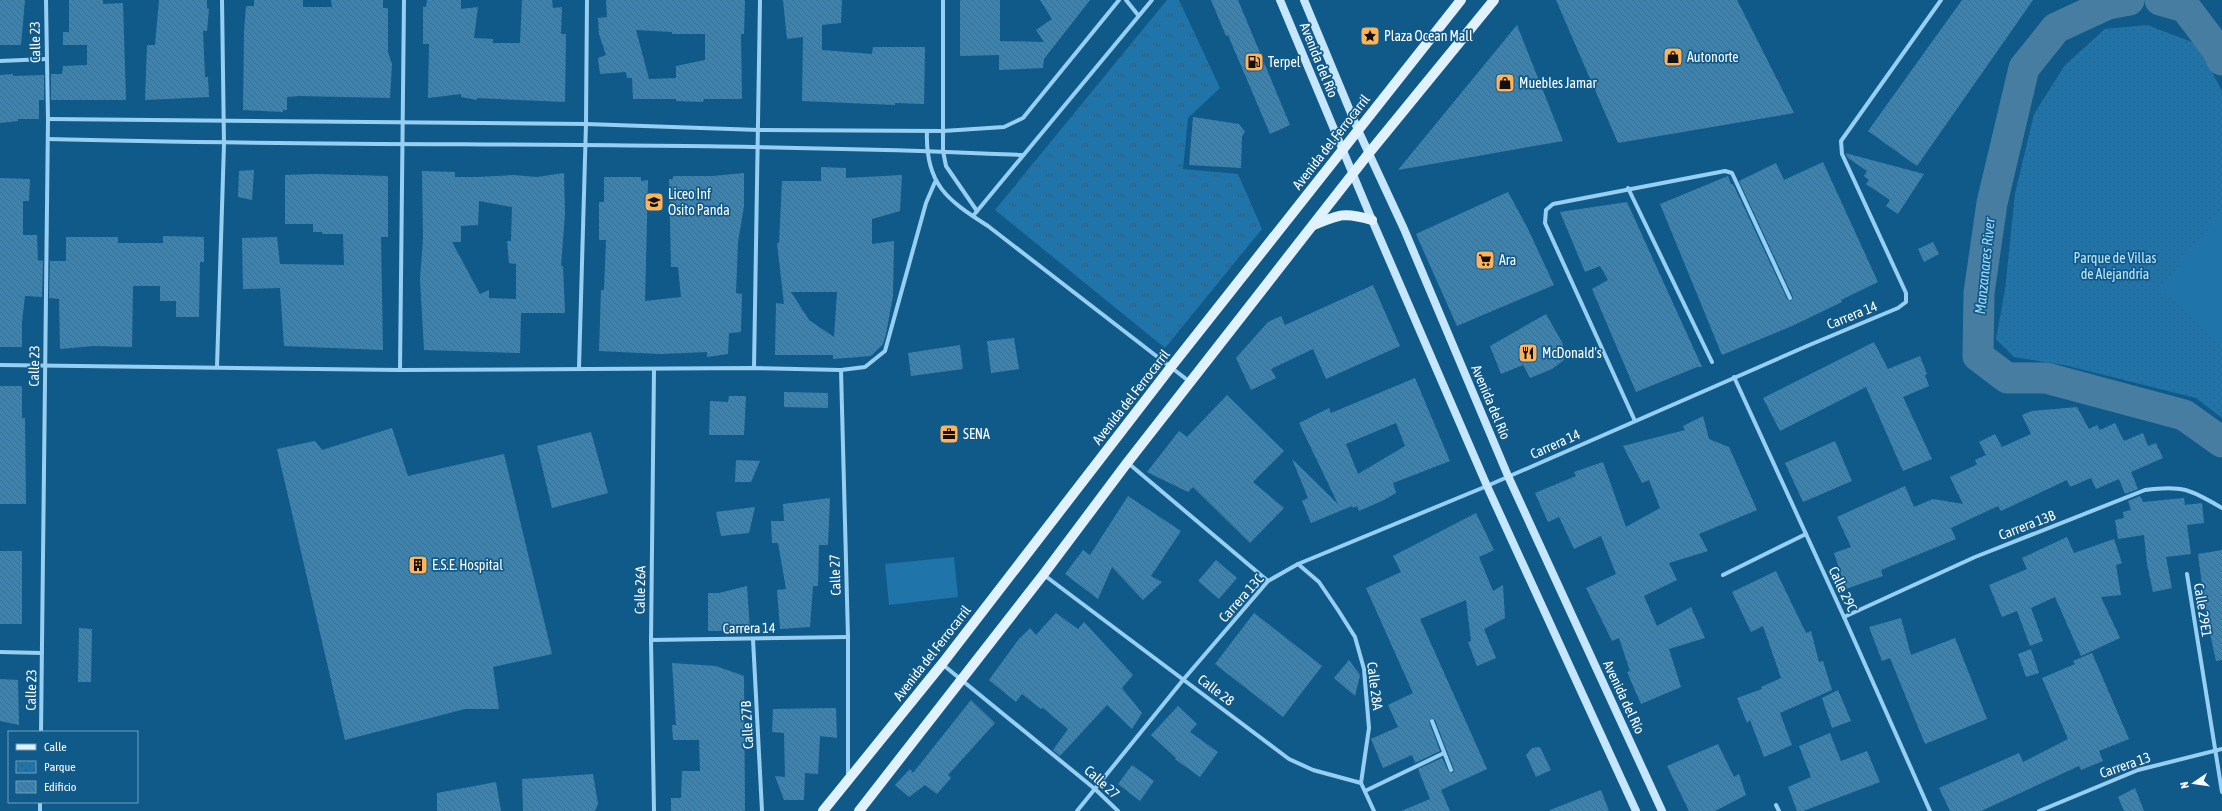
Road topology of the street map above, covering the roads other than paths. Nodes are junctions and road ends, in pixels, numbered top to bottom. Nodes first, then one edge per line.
1 (46, 0) edge
2 (222, 0) edge
3 (404, 0) edge
4 (587, 0) edge
5 (760, 0) edge
6 (943, 0) edge
7 (1119, 0) edge
8 (1126, 0) edge
9 (1152, 0) edge
10 (1280, 0) edge
11 (1304, 0) edge
12 (1461, 0) edge
13 (1494, 0) edge
14 (1941, 0) edge
15 (1138, 15) junction
16 (46, 59) junction
17 (0, 61) edge
18 (48, 119) junction
19 (224, 122) junction
20 (404, 123) junction
21 (586, 124) junction
22 (759, 130) junction
23 (1358, 130) junction
24 (927, 131) junction
25 (943, 131) junction
26 (48, 139) junction
27 (224, 144) junction
28 (404, 144) junction
29 (585, 146) junction
30 (759, 147) junction
31 (1342, 150) junction
32 (926, 151) junction
33 (943, 151) junction
34 (1369, 153) junction
35 (1023, 154) junction
36 (1353, 175) junction
37 (935, 182) junction
38 (1628, 188) junction
39 (977, 210) junction
40 (973, 216) junction
41 (1372, 220) junction
42 (1312, 226) junction
43 (1790, 298) dead end
44 (1712, 362) dead end
45 (0, 365) edge
46 (45, 365) junction
47 (217, 367) junction
48 (1171, 367) junction
49 (579, 368) junction
50 (754, 368) junction
51 (654, 369) junction
52 (400, 370) junction
53 (841, 370) junction
54 (1734, 377) junction
55 (1190, 382) junction
56 (1635, 421) junction
57 (1126, 463) junction
58 (1508, 476) junction
59 (1487, 486) junction
60 (2222, 508) edge
61 (1806, 534) junction
62 (1298, 564) junction
63 (2186, 574) dead end
64 (1043, 575) junction
65 (1723, 576) dead end
66 (1268, 581) junction
67 (1844, 617) junction
68 (848, 637) junction
69 (753, 639) junction
70 (651, 640) junction
71 (0, 652) edge
72 (42, 653) junction
73 (942, 664) junction
74 (963, 679) junction
75 (1184, 680) junction
76 (1432, 721) dead end
77 (41, 731) edge
78 (2222, 749) edge
79 (2215, 751) junction
80 (1444, 753) junction
81 (1451, 770) dead end
82 (848, 779) junction
83 (1361, 783) junction
84 (1095, 789) junction
85 (1365, 790) junction
86 (2222, 792) edge
87 (1776, 805) dead end
88 (654, 811) edge
89 (762, 811) edge
90 (823, 811) edge
91 (859, 811) edge
92 (1077, 811) edge
93 (1118, 811) edge
94 (1374, 811) edge
95 (1636, 811) edge
96 (1662, 811) edge
97 (1779, 811) edge
98 (1930, 811) edge
99 (2039, 811) edge

1 - 16 street, Calle 23
2 - 19 street
3 - 20 street
4 - 21 street
5 - 22 street
6 - 25 street
7 - 25 street
8 - 15 street
9 - 15 street
10 - 31 main road, Avenida del Río
11 - 23 main road, Avenida del Río
12 - 23 main road, Avenida del Ferrocarril
13 - 34 main road
14 - 54 street, Carrera 14
15 - 35 street
16 - 17 street
16 - 18 street, Calle 23
18 - 19 street
18 - 26 street, Calle 23
19 - 20 street
19 - 27 street
20 - 21 street
20 - 28 street
21 - 22 street
21 - 29 street
22 - 24 street
22 - 30 street
23 - 31 main road, Avenida del Ferrocarril
23 - 34 main road, Avenida del Río
24 - 25 street
24 - 32 street
25 - 33 street
26 - 27 street
26 - 46 street, Calle 23
27 - 28 street
27 - 47 street
28 - 29 street
28 - 52 street
29 - 30 street
29 - 49 street
30 - 32 street
30 - 50 street
31 - 36 main road, Avenida del Río
31 - 48 main road, Avenida del Ferrocarril
32 - 33 street
32 - 37 street
33 - 35 street
33 - 39 street
34 - 36 main road
34 - 58 main road, Avenida del Río
35 - 39 street
36 - 41 main road, Avenida del Río
36 - 42 main road
37 - 40 street
37 - 53 street
38 - 43 street
38 - 44 street
38 - 56 street
39 - 40 street
40 - 48 street
41 - 42 main road
41 - 59 main road, Avenida del Río
42 - 55 main road
45 - 46 street
46 - 47 street
46 - 72 street, Calle 23
47 - 52 street
48 - 55 street
48 - 73 main road, Avenida del Ferrocarril
49 - 51 street
49 - 52 street
50 - 51 street
50 - 53 street
51 - 70 street, Calle 26A
53 - 68 street, Calle 27
54 - 56 street, Carrera 14
54 - 61 street, Calle 29C
55 - 57 main road
56 - 58 street, Carrera 14
57 - 64 main road
57 - 66 street
58 - 59 street, Carrera 14
58 - 96 main road, Avenida del Río
59 - 62 street, Carrera 13C
59 - 95 main road, Avenida del Río
60 - 67 street, Carrera 13B
61 - 65 street
61 - 67 street, Calle 29C
62 - 66 street, Carrera 13C
62 - 83 street, Calle 28A
63 - 79 street, Calle 29E1
64 - 74 main road
64 - 75 street, Calle 28
66 - 75 street, Carrera 13C
67 - 98 street, Calle 29C
68 - 69 street, Carrera 14
68 - 82 street, Calle 27
69 - 70 street, Carrera 14
69 - 89 street, Calle 27B
70 - 88 street, Calle 26A
71 - 72 street
72 - 77 street, Calle 23
73 - 74 street, Calle 27
73 - 82 main road, Avenida del Ferrocarril
74 - 84 street, Calle 27
74 - 91 main road
75 - 83 street, Calle 28
75 - 84 street, Carrera 13C
76 - 80 street
78 - 79 street, Carrera 13
79 - 86 street, Calle 29E1
79 - 99 street, Carrera 13
80 - 81 street
80 - 85 street
82 - 90 main road, Avenida del Ferrocarril
83 - 85 street
84 - 92 street, Carrera 13C
84 - 93 street, Calle 27
85 - 94 street
87 - 97 street

